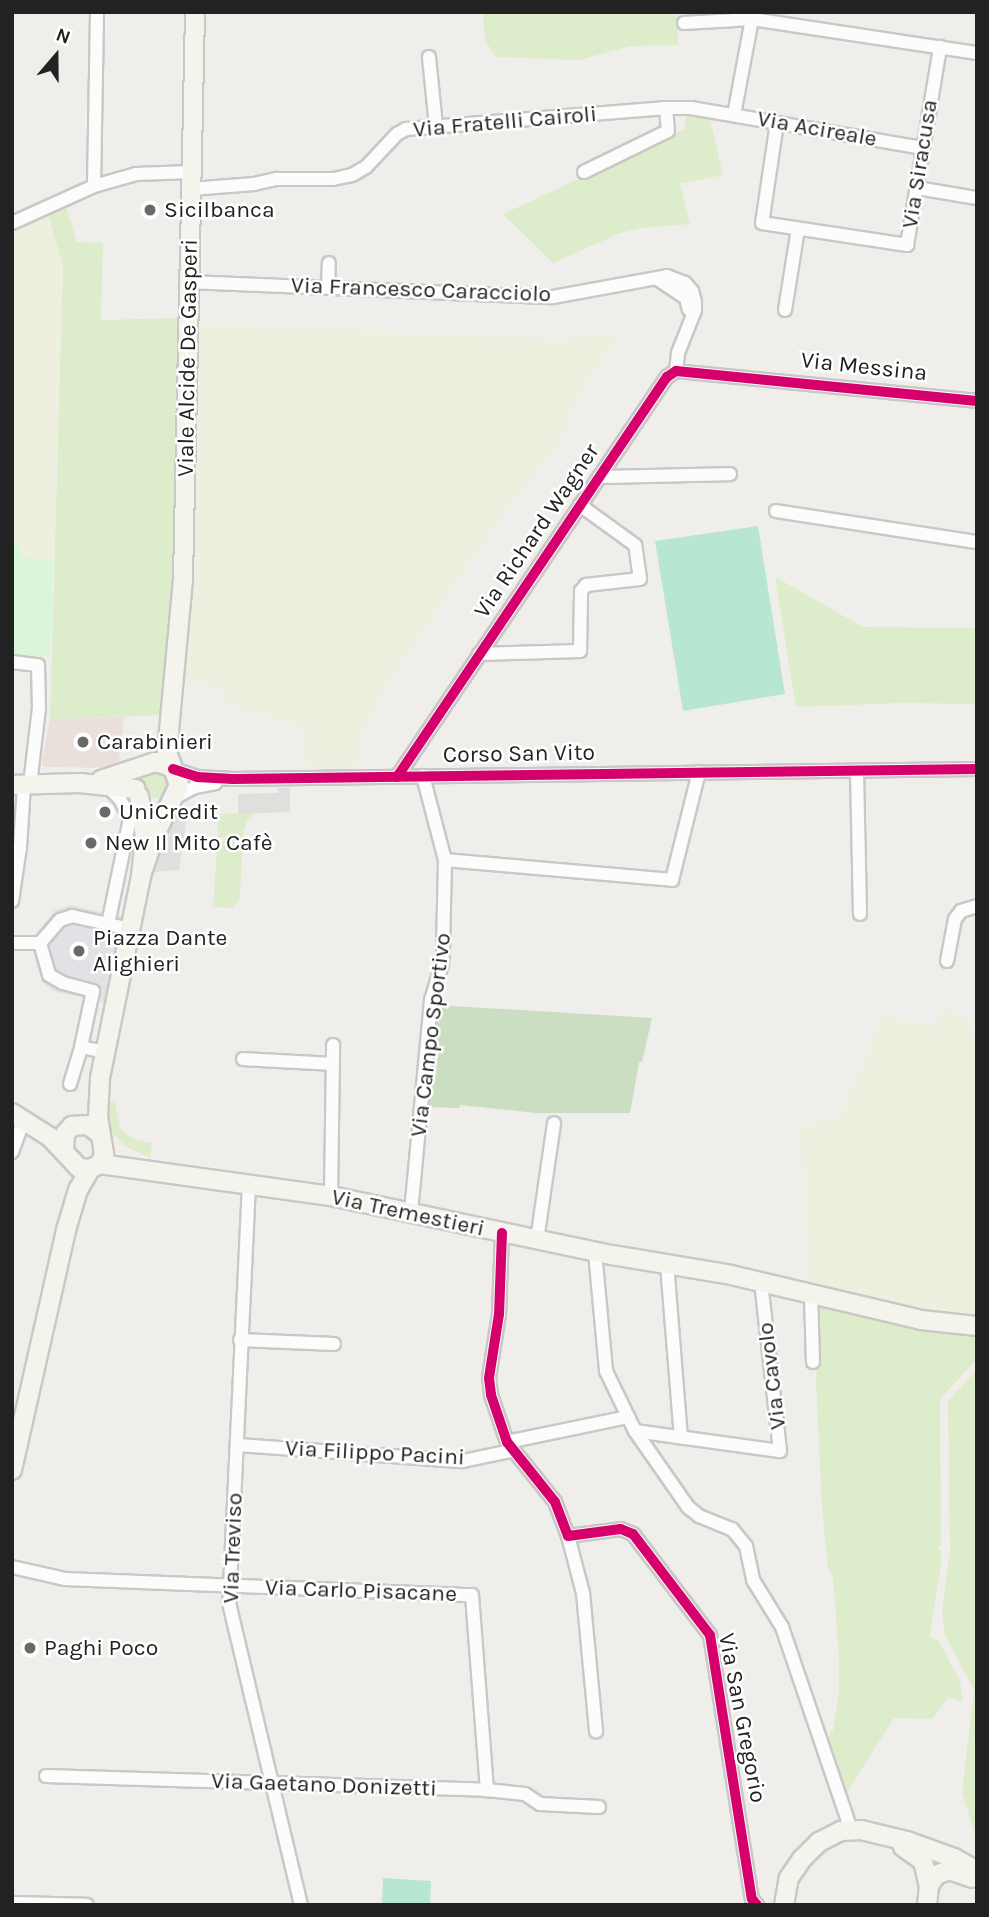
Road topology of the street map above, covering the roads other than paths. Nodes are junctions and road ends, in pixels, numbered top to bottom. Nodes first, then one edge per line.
1 (97, 12) edge
2 (195, 12) edge
3 (753, 16) edge
4 (684, 23) dead end
5 (940, 47) junction
6 (977, 53) edge
7 (429, 57) dead end
8 (666, 108) junction
9 (712, 111) joint
10 (734, 115) junction
11 (777, 122) junction
12 (436, 126) junction
13 (923, 148) junction
14 (584, 172) dead end
15 (191, 181) junction
16 (94, 186) junction
17 (917, 188) junction
18 (977, 198) edge
19 (12, 223) edge
20 (798, 229) junction
21 (329, 262) dead end
22 (188, 282) junction
23 (328, 287) junction
24 (785, 310) dead end
25 (676, 371) junction
26 (977, 401) edge
27 (730, 474) dead end
28 (599, 477) junction
29 (580, 505) junction
30 (776, 511) dead end
31 (977, 542) edge
32 (479, 654) junction
33 (12, 662) edge
34 (171, 703) junction
35 (146, 766) junction
36 (172, 768) junction
37 (977, 769) edge
38 (857, 771) junction
39 (699, 772) junction
40 (423, 776) junction
41 (397, 777) junction
42 (233, 779) junction
43 (80, 783) junction
44 (22, 785) edge
45 (107, 786) junction
46 (138, 795) junction
47 (173, 799) junction
48 (130, 819) junction
49 (445, 860) junction
50 (141, 876) junction
51 (12, 901) edge
52 (977, 906) edge
53 (860, 914) dead end
54 (108, 924) junction
55 (130, 929) junction
56 (12, 943) edge
57 (35, 943) junction
58 (947, 961) dead end
59 (333, 1045) dead end
60 (81, 1046) junction
61 (105, 1052) junction
62 (243, 1059) dead end
63 (333, 1064) junction
64 (100, 1078) junction
65 (70, 1084) dead end
66 (22, 1118) edge
67 (554, 1123) dead end
68 (74, 1125) junction
69 (101, 1137) junction
70 (12, 1152) edge
71 (66, 1154) junction
72 (95, 1167) junction
73 (167, 1171) junction
74 (249, 1184) junction
75 (331, 1196) junction
76 (411, 1212) junction
77 (66, 1230) junction
78 (502, 1233) junction
79 (537, 1240) junction
80 (595, 1252) junction
81 (667, 1264) junction
82 (761, 1281) junction
83 (811, 1294) junction
84 (977, 1326) edge
85 (240, 1340) junction
86 (334, 1344) dead end
87 (813, 1363) dead end
88 (20, 1406) edge
89 (628, 1417) junction
90 (635, 1431) junction
91 (681, 1437) junction
92 (238, 1445) junction
93 (509, 1447) junction
94 (12, 1470) edge
95 (568, 1536) junction
96 (12, 1567) edge
97 (230, 1586) junction
98 (596, 1731) dead end
99 (46, 1776) dead end
100 (271, 1783) junction
101 (487, 1790) junction
102 (599, 1807) dead end
103 (851, 1830) junction
104 (889, 1838) junction
105 (977, 1871) edge
106 (977, 1882) edge
107 (929, 1886) junction
108 (12, 1903) edge
109 (88, 1905) edge
110 (301, 1905) edge
111 (757, 1905) edge
112 (784, 1905) edge
113 (927, 1905) edge

1 - 16 street
2 - 15 main road, Viale Alcide De Gasperi
3 - 4 street
3 - 5 street
3 - 10 street
5 - 6 street
5 - 13 street, Via Siracusa
7 - 12 street
8 - 9 street, Via Fratelli Cairoli
8 - 12 street, Via Fratelli Cairoli
8 - 14 street
9 - 10 street, Via Acireale
10 - 11 street, Via Acireale
11 - 13 street, Via Acireale
11 - 20 street, Via Siracusa
12 - 15 street, Via Fratelli Cairoli
13 - 17 street, Via Siracusa
15 - 16 street, Via Fratelli Cairoli
15 - 22 main road, Viale Alcide De Gasperi
16 - 19 street, Via Fratelli Cairoli
17 - 18 street
17 - 20 street, Via Siracusa
20 - 24 street
21 - 23 street
22 - 23 street, Via Francesco Caracciolo
22 - 34 main road, Viale Alcide De Gasperi
23 - 25 street, Via Francesco Caracciolo
25 - 26 street, Via Messina
25 - 28 street, Via Richard Wagner
27 - 28 street
28 - 29 street, Via Richard Wagner
29 - 32 street, Via Richard Wagner
29 - 32 street
30 - 31 street
32 - 41 street, Via Richard Wagner
33 - 44 street
34 - 35 main road
34 - 36 main road
35 - 36 main road
35 - 43 main road
35 - 46 main road
36 - 42 street
36 - 47 main road
37 - 38 street, Corso San Vito
38 - 39 street, Corso San Vito
38 - 53 street
39 - 40 street, Corso San Vito
39 - 49 street
40 - 41 street, Corso San Vito
40 - 49 street, Via Campo Sportivo
41 - 42 street, Corso San Vito
42 - 47 street
43 - 44 main road
43 - 45 main road
44 - 51 street
45 - 46 main road
45 - 48 street
46 - 47 main road
46 - 48 street
46 - 50 main road
47 - 50 main road
48 - 54 street
49 - 76 street, Via Campo Sportivo
50 - 55 main road
52 - 58 street
54 - 55 street
54 - 57 street
55 - 61 main road
56 - 57 street
57 - 60 street
59 - 63 street
60 - 61 street
60 - 65 street
61 - 64 main road
62 - 63 street
63 - 75 street
64 - 68 main road
64 - 69 main road
66 - 68 main road
66 - 70 street
66 - 71 main road
67 - 79 street
68 - 69 main road
68 - 71 main road
69 - 72 main road
69 - 73 main road
71 - 72 main road
71 - 77 main road
72 - 73 main road
72 - 77 main road
73 - 74 main road, Via Tremestieri
74 - 75 main road, Via Tremestieri
74 - 85 street, Via Treviso
75 - 76 main road, Via Tremestieri
76 - 78 main road, Via Tremestieri
77 - 88 main road
78 - 79 main road, Via Tremestieri
78 - 93 street
79 - 80 main road, Via Tremestieri
80 - 81 main road, Via Tremestieri
80 - 89 street
81 - 82 main road, Via Tremestieri
81 - 91 street
82 - 83 main road, Via Tremestieri
82 - 91 street, Via Cavolo
83 - 84 main road, Via Tremestieri
83 - 87 street
85 - 86 street
85 - 92 street, Via Treviso
88 - 94 main road
89 - 90 street
89 - 93 street, Via Filippo Pacini
90 - 91 street, Via Cavolo
90 - 103 street
92 - 93 street, Via Filippo Pacini
92 - 97 street, Via Treviso
93 - 95 street
95 - 98 street
95 - 111 street, Via San Gregorio
96 - 97 street, Via Carlo Pisacane
97 - 100 street, Via Treviso
97 - 101 street, Via Carlo Pisacane
99 - 100 street, Via Gaetano Donizetti
100 - 101 street, Via Gaetano Donizetti
100 - 110 street, Via Treviso
101 - 102 street, Via Gaetano Donizetti
103 - 104 main road
103 - 112 main road
104 - 105 main road
104 - 107 main road
106 - 107 main road
107 - 113 main road
108 - 109 street

